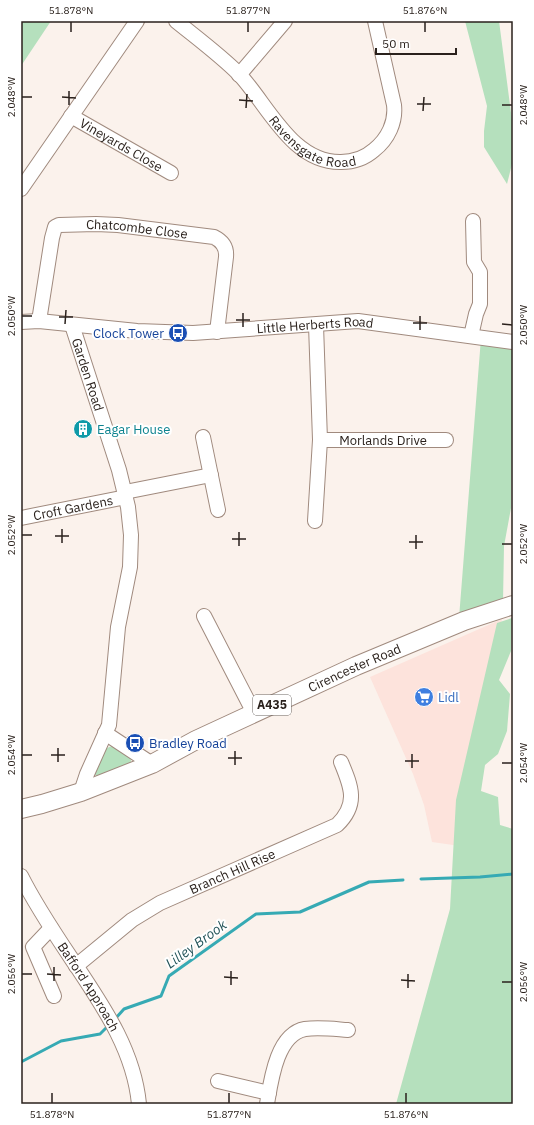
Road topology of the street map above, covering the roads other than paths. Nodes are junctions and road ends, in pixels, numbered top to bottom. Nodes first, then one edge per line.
1 (137, 21) edge
2 (176, 21) edge
3 (286, 21) edge
4 (375, 21) edge
5 (239, 75) junction
6 (71, 116) junction
7 (171, 172) dead end
8 (21, 189) edge
9 (472, 221) dead end
10 (39, 321) junction
11 (21, 322) edge
12 (72, 324) junction
13 (316, 325) junction
14 (216, 332) junction
15 (470, 336) junction
16 (513, 342) edge
17 (203, 437) dead end
18 (320, 440) junction
19 (446, 440) dead end
20 (211, 474) junction
21 (125, 495) junction
22 (218, 510) dead end
23 (21, 518) edge
24 (315, 521) dead end
25 (506, 607) edge
26 (204, 616) dead end
27 (254, 713) junction
28 (105, 733) junction
29 (340, 762) dead end
30 (152, 764) junction
31 (81, 792) junction
32 (21, 809) edge
33 (21, 876) edge
34 (51, 928) junction
35 (76, 966) junction
36 (54, 996) dead end
37 (348, 1030) dead end
38 (218, 1081) dead end
39 (268, 1099) edge
40 (139, 1104) edge

1 - 6 street
2 - 5 street, Ravensgate Road
3 - 5 street
4 - 5 street, Ravensgate Road
6 - 7 street, Vineyards Close
6 - 8 street
9 - 15 street
10 - 11 street, Little Herberts Road
10 - 12 street, Little Herberts Road
10 - 14 street, Chatcombe Close
12 - 14 street, Little Herberts Road
12 - 21 street, Garden Road
13 - 14 street, Little Herberts Road
13 - 15 street, Little Herberts Road
13 - 18 street
15 - 16 street, Little Herberts Road
17 - 20 street
18 - 19 street, Morlands Drive
18 - 24 street
20 - 21 street
20 - 22 street
21 - 23 street, Croft Gardens
21 - 28 street, Garden Road
25 - 27 main road, Cirencester Road / A435
26 - 27 street
27 - 30 main road, Cirencester Road / A435
28 - 30 street
28 - 31 street
29 - 35 street, Branch Hill Rise
30 - 31 main road, Cirencester Road / A435
31 - 32 main road, Cirencester Road / A435
33 - 34 street, Bafford Approach
34 - 35 street, Bafford Approach
34 - 36 street
35 - 40 street, Bafford Approach
37 - 39 street
38 - 39 street

